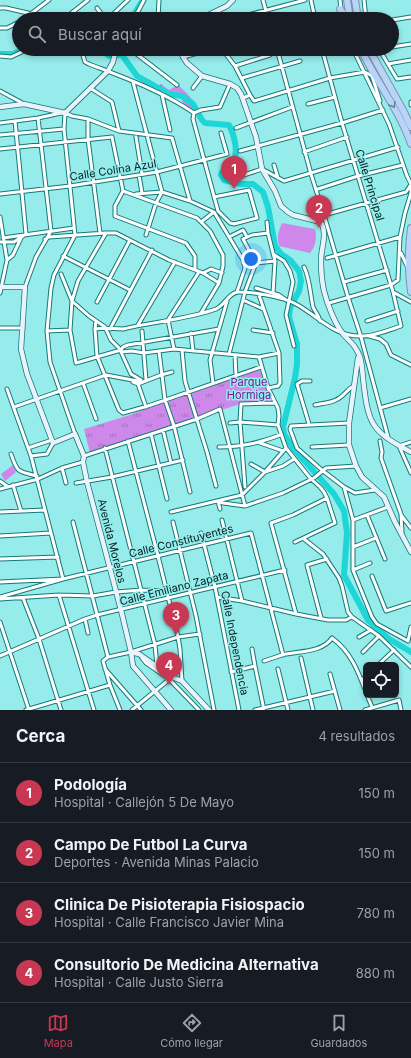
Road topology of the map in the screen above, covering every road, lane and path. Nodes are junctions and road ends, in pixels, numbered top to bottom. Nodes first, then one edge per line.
1 (49, 0) edge
2 (88, 0) edge
3 (119, 0) edge
4 (128, 0) edge
5 (144, 0) edge
6 (159, 0) edge
7 (233, 0) edge
8 (263, 0) edge
9 (305, 0) edge
10 (311, 0) edge
11 (340, 0) edge
12 (347, 0) edge
13 (355, 0) edge
14 (364, 0) edge
15 (123, 4) junction
16 (0, 8) edge
17 (97, 8) dead end
18 (340, 9) junction
19 (266, 11) junction
20 (23, 12) edge
21 (34, 12) edge
22 (73, 12) edge
23 (100, 12) edge
24 (114, 12) edge
25 (138, 12) edge
26 (158, 12) edge
27 (215, 12) edge
28 (262, 12) edge
29 (314, 12) edge
30 (341, 12) edge
31 (342, 12) edge
32 (348, 12) edge
33 (357, 12) edge
34 (365, 12) edge
35 (411, 17) edge
36 (399, 19) edge
37 (12, 25) edge
38 (0, 28) edge
39 (411, 44) edge
40 (399, 46) edge
41 (0, 56) edge
42 (15, 56) edge
43 (84, 56) edge
44 (114, 56) edge
45 (139, 56) edge
46 (187, 56) edge
47 (228, 56) edge
48 (267, 56) edge
49 (278, 56) edge
50 (324, 56) edge
51 (356, 56) edge
52 (364, 56) edge
53 (373, 56) edge
54 (384, 56) edge
55 (183, 57) joint
56 (411, 60) edge
57 (300, 61) dead end
58 (388, 64) junction
59 (235, 66) junction
60 (281, 66) junction
61 (108, 71) junction
62 (364, 72) junction
63 (202, 76) junction
64 (411, 77) edge
65 (242, 78) junction
66 (330, 78) junction
67 (133, 82) junction
68 (230, 84) junction
69 (177, 85) dead end
70 (90, 88) junction
71 (193, 88) dead end
72 (288, 90) junction
73 (0, 91) edge
74 (162, 95) junction
75 (250, 95) junction
76 (335, 97) junction
77 (243, 98) junction
78 (24, 104) junction
79 (308, 104) dead end
80 (0, 106) edge
81 (292, 107) junction
82 (383, 111) junction
83 (195, 112) junction
84 (65, 113) junction
85 (38, 118) junction
86 (88, 119) junction
87 (15, 121) junction
88 (251, 122) junction
89 (0, 123) edge
90 (342, 123) junction
91 (411, 127) edge
92 (236, 128) dead end
93 (64, 129) junction
94 (170, 130) dead end
95 (39, 131) junction
96 (119, 131) junction
97 (221, 133) dead end
98 (16, 134) junction
99 (299, 134) junction
100 (0, 135) edge
101 (146, 135) junction
102 (136, 137) dead end
103 (347, 137) junction
104 (88, 139) junction
105 (65, 141) junction
106 (41, 144) junction
107 (411, 144) edge
108 (258, 146) junction
109 (17, 147) junction
110 (398, 147) junction
111 (0, 149) edge
112 (240, 151) dead end
113 (304, 152) junction
114 (204, 160) junction
115 (354, 161) junction
116 (274, 165) dead end
117 (403, 165) junction
118 (181, 167) junction
119 (262, 169) junction
120 (157, 172) junction
121 (141, 174) junction
122 (311, 174) junction
123 (358, 176) junction
124 (120, 177) junction
125 (230, 177) dead end
126 (278, 178) junction
127 (93, 182) junction
128 (411, 184) edge
129 (70, 186) junction
130 (46, 189) junction
131 (318, 189) dead end
132 (22, 191) junction
133 (123, 191) junction
134 (162, 192) junction
135 (142, 193) junction
136 (0, 194) edge
137 (134, 194) junction
138 (411, 194) edge
139 (214, 197) junction
140 (190, 201) junction
141 (366, 202) junction
142 (156, 203) junction
143 (218, 211) junction
144 (214, 212) junction
145 (324, 215) junction
146 (0, 217) edge
147 (217, 217) junction
148 (200, 222) junction
149 (267, 222) dead end
150 (324, 223) junction
151 (74, 228) junction
152 (148, 228) junction
153 (411, 228) edge
154 (51, 231) junction
155 (100, 233) junction
156 (106, 233) junction
157 (268, 233) junction
158 (26, 234) junction
159 (75, 235) junction
160 (146, 235) dead end
161 (22, 237) junction
162 (229, 237) junction
163 (400, 237) junction
164 (3, 238) junction
165 (245, 238) junction
166 (45, 239) junction
167 (130, 240) junction
168 (0, 242) edge
169 (4, 242) junction
170 (378, 243) junction
171 (152, 250) junction
172 (400, 250) junction
173 (273, 254) junction
174 (336, 255) junction
175 (63, 256) junction
176 (327, 258) dead end
177 (7, 260) junction
178 (275, 261) junction
179 (175, 262) junction
180 (256, 263) junction
181 (304, 267) dead end
182 (86, 268) junction
183 (387, 270) junction
184 (409, 270) junction
185 (197, 271) junction
186 (222, 273) junction
187 (61, 274) dead end
188 (203, 274) junction
189 (108, 280) junction
190 (344, 282) junction
191 (219, 283) junction
192 (391, 285) junction
193 (0, 287) edge
194 (25, 287) junction
195 (256, 288) dead end
196 (130, 290) junction
197 (236, 292) junction
198 (245, 292) junction
199 (393, 292) junction
200 (411, 292) edge
201 (0, 293) edge
202 (273, 293) junction
203 (259, 295) junction
204 (348, 297) junction
205 (228, 300) junction
206 (244, 300) junction
207 (72, 301) junction
208 (289, 301) junction
209 (97, 302) dead end
210 (411, 302) edge
211 (329, 303) junction
212 (263, 309) junction
213 (398, 311) junction
214 (201, 313) junction
215 (168, 320) junction
216 (96, 321) junction
217 (320, 321) junction
218 (367, 321) dead end
219 (138, 325) junction
220 (105, 327) junction
221 (0, 328) edge
222 (23, 328) junction
223 (95, 329) junction
224 (110, 329) junction
225 (219, 329) junction
226 (70, 330) junction
227 (254, 330) dead end
228 (47, 331) junction
229 (142, 331) dead end
230 (191, 333) junction
231 (273, 333) junction
232 (343, 334) junction
233 (369, 336) junction
234 (172, 337) junction
235 (361, 337) junction
236 (143, 342) junction
237 (294, 346) dead end
238 (174, 349) junction
239 (364, 349) junction
240 (182, 350) junction
241 (121, 351) junction
242 (159, 351) junction
243 (193, 351) junction
244 (211, 352) junction
245 (144, 353) junction
246 (279, 353) junction
247 (229, 354) junction
248 (359, 354) junction
249 (235, 355) junction
250 (97, 356) junction
251 (259, 357) junction
252 (411, 365) edge
253 (261, 367) junction
254 (172, 372) dead end
255 (106, 375) junction
256 (161, 375) junction
257 (236, 376) junction
258 (145, 381) junction
259 (310, 381) dead end
260 (83, 383) junction
261 (214, 383) junction
262 (138, 384) junction
263 (354, 386) junction
264 (268, 388) junction
265 (7, 389) dead end
266 (61, 391) junction
267 (188, 391) junction
268 (411, 398) edge
269 (37, 399) junction
270 (164, 400) junction
271 (275, 402) junction
272 (315, 405) dead end
273 (14, 407) junction
274 (146, 407) junction
275 (380, 408) junction
276 (96, 419) dead end
277 (197, 419) junction
278 (240, 422) junction
279 (230, 423) dead end
280 (349, 423) junction
281 (309, 424) junction
282 (278, 425) junction
283 (174, 426) junction
284 (163, 430) junction
285 (75, 434) junction
286 (151, 434) junction
287 (280, 435) junction
288 (389, 440) junction
289 (52, 441) junction
290 (128, 441) junction
291 (380, 441) dead end
292 (411, 442) edge
293 (260, 443) junction
294 (349, 445) junction
295 (399, 446) junction
296 (219, 447) dead end
297 (229, 447) junction
298 (242, 447) junction
299 (312, 447) dead end
300 (28, 448) junction
301 (105, 448) junction
302 (284, 449) junction
303 (411, 452) edge
304 (11, 454) dead end
305 (31, 456) junction
306 (84, 456) junction
307 (294, 459) junction
308 (182, 460) junction
309 (83, 462) junction
310 (171, 463) junction
311 (251, 464) dead end
312 (356, 466) junction
313 (160, 467) junction
314 (62, 468) junction
315 (136, 472) junction
316 (265, 472) junction
317 (321, 472) junction
318 (411, 473) edge
319 (112, 477) junction
320 (38, 478) junction
321 (312, 478) junction
322 (0, 481) edge
323 (87, 482) junction
324 (66, 483) dead end
325 (76, 483) dead end
326 (14, 485) junction
327 (7, 486) junction
328 (216, 486) dead end
329 (245, 487) dead end
330 (344, 487) junction
331 (0, 489) edge
332 (376, 490) junction
333 (190, 492) dead end
334 (242, 495) junction
335 (327, 498) junction
336 (167, 499) dead end
337 (218, 501) junction
338 (245, 506) junction
339 (194, 507) junction
340 (388, 507) junction
341 (220, 509) dead end
342 (45, 510) junction
343 (21, 511) junction
344 (0, 512) edge
345 (172, 512) dead end
346 (195, 512) dead end
347 (401, 514) junction
348 (367, 515) junction
349 (222, 520) dead end
350 (353, 520) junction
351 (73, 522) dead end
352 (173, 522) dead end
353 (411, 528) edge
354 (52, 533) junction
355 (201, 533) dead end
356 (402, 535) junction
357 (0, 536) edge
358 (376, 538) junction
359 (227, 539) junction
360 (304, 539) junction
361 (295, 542) dead end
362 (204, 545) junction
363 (353, 548) junction
364 (180, 550) junction
365 (411, 552) edge
366 (158, 556) junction
367 (58, 557) junction
368 (0, 559) edge
369 (327, 559) junction
370 (385, 559) dead end
371 (134, 561) junction
372 (370, 563) dead end
373 (109, 568) junction
374 (285, 570) junction
375 (353, 570) junction
376 (86, 574) junction
377 (262, 575) junction
378 (372, 576) dead end
379 (63, 579) junction
380 (0, 582) edge
381 (238, 582) junction
382 (215, 587) junction
383 (142, 590) junction
384 (167, 591) junction
385 (116, 592) junction
386 (191, 593) junction
387 (59, 595) junction
388 (93, 596) junction
389 (217, 597) junction
390 (0, 598) edge
391 (23, 598) junction
392 (168, 599) junction
393 (242, 600) junction
394 (411, 603) edge
395 (146, 604) junction
396 (270, 608) junction
397 (121, 610) junction
398 (296, 614) junction
399 (97, 615) junction
400 (352, 617) junction
401 (321, 618) junction
402 (85, 619) junction
403 (0, 622) edge
404 (68, 626) junction
405 (411, 627) edge
406 (371, 630) junction
407 (88, 633) dead end
408 (200, 634) junction
409 (379, 636) junction
410 (359, 637) dead end
411 (178, 638) junction
412 (38, 640) junction
413 (156, 645) junction
414 (252, 649) dead end
415 (394, 650) junction
416 (11, 651) junction
417 (131, 652) junction
418 (363, 652) dead end
419 (139, 654) junction
420 (283, 655) junction
421 (0, 656) edge
422 (108, 657) junction
423 (301, 658) dead end
424 (264, 661) dead end
425 (381, 662) edge
426 (157, 666) junction
427 (254, 666) junction
428 (104, 667) junction
429 (411, 667) edge
430 (278, 669) dead end
431 (231, 672) junction
432 (330, 674) dead end
433 (170, 678) junction
434 (362, 680) joint
435 (182, 681) junction
436 (363, 683) edge
437 (110, 685) junction
438 (154, 690) junction
439 (89, 691) junction
440 (335, 691) junction
441 (310, 697) junction
442 (368, 698) edge
443 (59, 701) junction
444 (286, 702) junction
445 (137, 706) junction
446 (205, 706) junction
447 (376, 706) junction
448 (372, 707) junction
449 (264, 709) edge
450 (28, 710) edge
451 (61, 710) edge
452 (94, 710) edge
453 (120, 710) edge
454 (132, 710) edge
455 (141, 710) edge
456 (170, 710) edge
457 (200, 710) edge
458 (209, 710) edge
459 (214, 710) edge
460 (239, 710) edge
461 (255, 710) edge
462 (288, 710) edge
463 (313, 710) edge
464 (340, 710) edge
465 (365, 710) edge
466 (377, 710) edge
467 (401, 710) edge

1 - 21 street
2 - 22 street
3 - 15 street
4 - 15 street
5 - 25 street
6 - 26 street
7 - 27 main road
8 - 19 street
9 - 19 street
10 - 29 street
11 - 18 street
12 - 32 highway
13 - 33 highway
14 - 34 street
15 - 24 street
16 - 20 street
17 - 23 street
18 - 30 street
18 - 31 highway
19 - 28 street
35 - 36 street
37 - 38 street
39 - 40 street
41 - 42 street
43 - 61 street
44 - 61 main road
45 - 69 street
46 - 55 street
47 - 59 street
48 - 59 street
49 - 60 street
50 - 66 street, Calle Principal
51 - 62 street
52 -> 107 highway
53 - 91 highway
54 - 58 street
55 - 63 main road
56 - 58 street
57 - 60 street
58 - 64 street
59 - 65 street
60 - 65 street
60 - 72 street
61 - 67 street
61 - 70 main road
62 - 66 street
62 - 82 street
62 - 82 street
63 - 68 main road
63 - 71 street
65 - 75 street
66 - 72 street
66 - 76 street, Calle Principal
67 - 74 street
67 - 101 street
68 - 77 main road
68 - 83 street
70 - 84 main road
70 - 96 street
72 - 75 street
72 - 81 street
73 - 78 street
74 - 83 street
74 - 94 street
75 - 77 street
76 - 79 street
76 - 90 street, Calle Principal
77 - 88 main road
78 - 80 main road
78 - 84 main road
81 - 88 street
81 - 99 street
82 - 90 street
82 - 110 street
83 - 114 street
84 - 85 street
84 - 86 street
84 - 93 street
85 - 87 street
85 - 95 street
86 - 96 street
86 - 104 street
87 - 89 street
87 - 98 street
88 - 92 street
88 - 108 main road
90 - 99 street
90 - 103 street, Calle Principal
93 - 95 street
93 - 105 street
95 - 98 street
95 - 106 street
96 - 101 street
97 - 114 street, Calle Colina Azul
98 - 100 street
98 - 109 street
99 - 108 street
99 - 113 street
101 - 118 street
101 - 120 street
102 - 121 street
103 - 113 street
103 - 115 street, Calle Principal
104 - 105 street
104 - 124 street
104 - 127 street
105 - 106 street
105 - 129 street
106 - 109 street
106 - 130 street
108 - 112 street
108 - 119 main road
109 - 111 street
109 - 132 street
110 - 115 street
110 - 117 street
113 - 122 street
114 - 118 street, Calle Colina Azul
114 - 139 street
115 - 122 street
115 - 123 street, Calle Principal
116 - 126 street
117 - 123 street
117 - 128 street
118 - 120 street, Calle Colina Azul
118 - 140 street
119 - 125 street
119 - 126 street
119 - 150 main road
120 - 121 street, Calle Colina Azul
120 - 134 street
121 - 124 street, Calle Colina Azul
121 - 135 street
122 - 126 street
122 - 145 street
123 - 131 street
123 - 141 street, Calle Principal
124 - 127 street, Calle Colina Azul
124 - 133 street
127 - 129 street, Calle Colina Azul
127 - 155 street
128 - 138 street
128 - 141 street
129 - 130 street, Calle Colina Azul
129 - 151 street
130 - 132 street, Calle Colina Azul
130 - 154 street
132 - 136 street, Calle Colina Azul
132 - 158 street
133 - 137 street
133 - 152 street
134 - 135 street
134 - 140 street
134 - 142 street
135 - 137 street
137 - 142 street
138 - 163 street
139 - 143 street
139 - 143 street
140 - 144 street
141 - 145 street
141 - 170 street, Calle Principal
142 - 148 street
142 - 152 street
143 - 147 street
144 - 147 street
144 - 148 street
145 - 150 street
146 - 164 street
147 - 162 street
148 - 186 street
149 - 157 street
150 - 174 street
150 - 211 main road
151 - 154 street
151 - 159 street
152 - 160 street
152 - 185 street
153 - 184 highway
154 - 158 street
154 - 166 street
155 - 156 street
155 - 159 street
156 - 167 street
156 - 182 street
157 - 165 street
157 - 173 street
158 - 161 street
158 - 164 street
159 - 166 street
159 - 175 street
161 - 169 street
161 - 177 street
162 - 165 street
162 - 197 street
163 - 170 street
163 - 172 street
164 - 169 street
165 - 180 street
166 - 194 street
167 - 171 street
167 - 189 street
168 - 169 street
169 - 177 street
170 - 174 street
170 - 183 street, Calle Principal
171 - 179 street
171 - 196 street
172 - 184 street
172 - 192 street
173 - 178 street
173 - 208 street
174 - 176 street
174 - 190 street
175 - 182 street
175 - 228 street
177 - 193 street
178 - 180 street
178 - 202 street
179 - 185 street
179 - 219 street
180 - 198 street
181 - 217 street
182 - 189 street
182 - 207 street
183 - 190 street
183 - 192 street, Calle Principal
184 - 200 highway
185 - 188 street
185 - 215 street
186 - 188 street
186 - 191 street
187 - 207 street
188 - 191 street
189 - 196 street
189 - 209 street
190 - 204 street
191 - 214 street
192 - 199 street, Calle Principal
192 - 204 street
193 - 194 main road
193 - 201 street
194 - 222 main road
195 - 202 street
196 - 224 street
197 - 198 street
197 - 205 street
198 - 203 street
198 - 206 street
199 - 210 street
199 - 213 street, Calle Principal
202 - 208 street
203 - 208 street
203 - 212 street
204 - 211 street
204 - 235 street
205 - 214 street
205 - 225 street
206 - 212 street
206 - 247 street
207 - 216 street
207 - 226 street
208 - 217 street
208 - 237 street
211 - 232 main road
212 - 231 street
213 - 218 street
213 - 233 street, Calle Principal
214 - 215 street
215 - 219 street
215 - 234 street
216 - 220 street
216 - 223 street
217 - 232 street
219 - 224 street
220 - 223 street
220 - 224 street
220 - 241 street
221 - 222 street
222 - 269 main road
223 - 250 street
225 - 230 street
225 - 244 street
226 - 228 street
226 - 250 street
227 - 231 street
228 - 266 street
229 - 236 street
230 - 234 street
230 - 243 street
231 - 246 street
232 - 235 street
232 - 248 main road
233 - 235 street
233 - 252 street
234 - 236 street
234 - 238 street
235 - 239 street
236 - 241 street
236 - 245 street
238 - 240 street
238 - 242 street
239 - 248 street
239 - 275 street
240 - 243 street
240 - 267 street
241 - 245 street
241 - 250 street
241 - 258 street
242 - 245 street
242 - 256 street
243 - 244 street
244 - 247 street
244 - 261 street
245 - 258 street
246 - 251 street
246 - 264 street
247 - 249 street
248 - 263 main road
248 - 288 main road
249 - 251 street
249 - 257 street
250 - 255 street
251 - 253 street
253 - 257 street
253 - 264 street
254 - 256 street
255 - 258 street
255 - 260 street
255 - 274 street
256 - 258 street
256 - 270 street
257 - 261 street
258 - 262 street
258 - 262 street
259 - 281 street
260 - 266 street
260 - 276 street
261 - 267 street
262 - 274 street
263 - 272 street
263 - 280 main road
264 - 271 street
265 - 273 street
266 - 269 street
266 - 285 street
267 - 270 street
267 - 277 street
268 - 275 street
269 - 273 street
269 - 289 main road
270 - 274 street
270 - 283 street
271 - 278 street
271 - 282 street
273 - 300 street
275 - 288 street
277 - 283 street
277 - 297 street
277 - 328 street
278 - 279 street
278 - 282 street
278 - 298 street
280 - 281 street
280 - 294 main road
281 - 317 street
282 - 287 street
283 - 284 street
283 - 308 street
284 - 286 street
284 - 310 street
285 - 289 main road
285 - 306 main road
286 - 290 street
286 - 313 street
287 - 293 street
287 - 302 street
288 - 295 main road
289 - 300 street
289 - 305 street
290 - 301 street
290 - 315 street
291 - 347 street
292 - 295 street
293 - 298 street
293 - 302 street
294 - 299 street
294 - 312 main road
295 - 303 main road
295 - 318 street
296 - 297 street
297 - 298 street
297 - 334 street
298 - 329 street
300 - 305 street
301 - 306 street
301 - 319 street
302 - 307 street
302 - 316 street
304 - 320 street
305 - 320 street
306 - 309 main road, Avenida Morelos
307 - 316 street
307 - 321 street
308 - 310 street
308 - 333 street
309 - 314 street
309 - 323 main road, Avenida Morelos
310 - 313 street
311 - 316 street
312 - 317 street
312 - 332 main road
313 - 315 street
313 - 336 street
314 - 320 street
314 - 324 street
315 - 319 street
315 - 366 street
316 - 334 street
317 - 321 street
317 - 330 street
319 - 323 street
319 - 371 street
320 - 326 street
320 - 342 street
321 - 335 street
321 - 338 street
322 - 327 street
323 - 325 street
323 - 373 main road, Avenida Morelos
326 - 327 street
326 - 343 street
327 - 331 street
330 - 332 street
330 - 350 street
332 - 340 main road
334 - 337 street
334 - 338 street
335 - 360 street
335 - 374 street
337 - 338 street
337 - 339 street
337 - 341 street
339 - 345 street
339 - 346 street
340 - 348 street
340 - 356 main road
342 - 343 street
342 - 354 street
343 - 344 street
347 - 353 street
347 - 356 street
348 - 350 street
348 - 358 street
349 - 359 street
350 - 363 street
351 - 376 street
352 - 364 street
354 - 357 street
354 - 367 street
355 - 362 street, Calle Independencia
356 - 365 main road
358 - 363 street
358 - 370 street
359 - 362 street, Calle Constituyentes
359 - 377 street, Calle Constituyentes
359 - 381 street
360 - 361 street
360 - 369 street
362 - 364 street, Calle Constituyentes
362 - 382 street, Calle Independencia
363 - 375 street
364 - 366 street, Calle Constituyentes
364 - 386 street
366 - 371 street, Calle Constituyentes
366 - 384 street
367 - 368 street
367 - 379 street
369 - 400 street
369 - 401 street
371 - 373 street, Calle Constituyentes
371 - 383 street
372 - 375 street
373 - 376 street, Calle Constituyentes
373 - 385 main road, Avenida Morelos
374 - 377 street, Calle Emiliano Zapata
374 - 398 street
375 - 405 street
376 - 379 street, Calle Constituyentes
376 - 388 street
377 - 381 street, Calle Emiliano Zapata
377 - 396 street
378 - 394 street
379 - 380 street
379 - 390 street, Calle Constituyentes
381 - 382 street, Calle Emiliano Zapata
381 - 393 street
382 - 386 street, Calle Emiliano Zapata
382 - 389 street, Calle Independencia
383 - 384 street
383 - 385 street
383 - 395 street
384 - 392 street
385 - 388 street
385 - 397 main road, Avenida Morelos
386 - 392 street, Calle Emiliano Zapata
386 - 408 street
387 - 388 street
387 - 391 street
387 - 404 street
388 - 399 street
389 - 393 street
389 - 431 street, Calle Independencia
390 - 391 street
391 - 412 street
392 - 395 street, Calle Emiliano Zapata
392 - 411 street
393 - 396 street
395 - 397 street, Calle Emiliano Zapata
395 - 413 street
396 - 398 street
396 - 420 street
397 - 399 street, Calle Emiliano Zapata
397 - 417 main road, Avenida Morelos
398 - 401 street
399 - 402 street, Calle Emiliano Zapata
399 - 422 street
400 - 401 street
400 - 406 street
402 - 404 street, Calle Emiliano Zapata
402 - 407 street
403 - 416 street
404 - 412 street, Calle Emiliano Zapata
404 - 439 street
406 - 409 street
406 - 410 street
408 - 411 street
408 - 459 street
409 - 415 street
409 - 418 street
411 - 413 street
411 - 435 street
412 - 416 street, Calle Emiliano Zapata
412 - 443 street
413 - 417 street
413 - 426 street
414 - 427 street
415 - 425 street
415 - 429 street
416 - 421 street, Calle Emiliano Zapata
416 - 450 street
417 - 419 main road
417 - 422 street
417 - 438 main road, Avenida Morelos
419 - 426 main road
419 - 433 street
420 - 424 street
420 - 434 street
422 - 428 street
423 - 441 street
426 - 433 main road
427 - 431 street
427 - 449 street
428 - 437 street
428 - 445 street
430 - 444 street
431 - 460 street, Calle Independencia
432 - 440 street
433 - 435 main road
433 - 438 street
433 - 457 street
434 - 436 street
435 - 446 main road
437 - 439 street
437 - 453 street
438 - 445 street
438 - 456 main road, Avenida Morelos
439 - 443 street
439 - 452 street
440 - 441 street
440 - 464 street
441 - 444 street
441 - 463 street
442 - 448 street
443 - 450 street
443 - 451 street
444 - 449 street
444 - 462 street
445 - 454 street
445 - 455 street
446 - 457 street
446 - 458 main road
447 - 448 street
447 - 466 street
447 - 467 street
448 - 465 street
449 - 461 street

